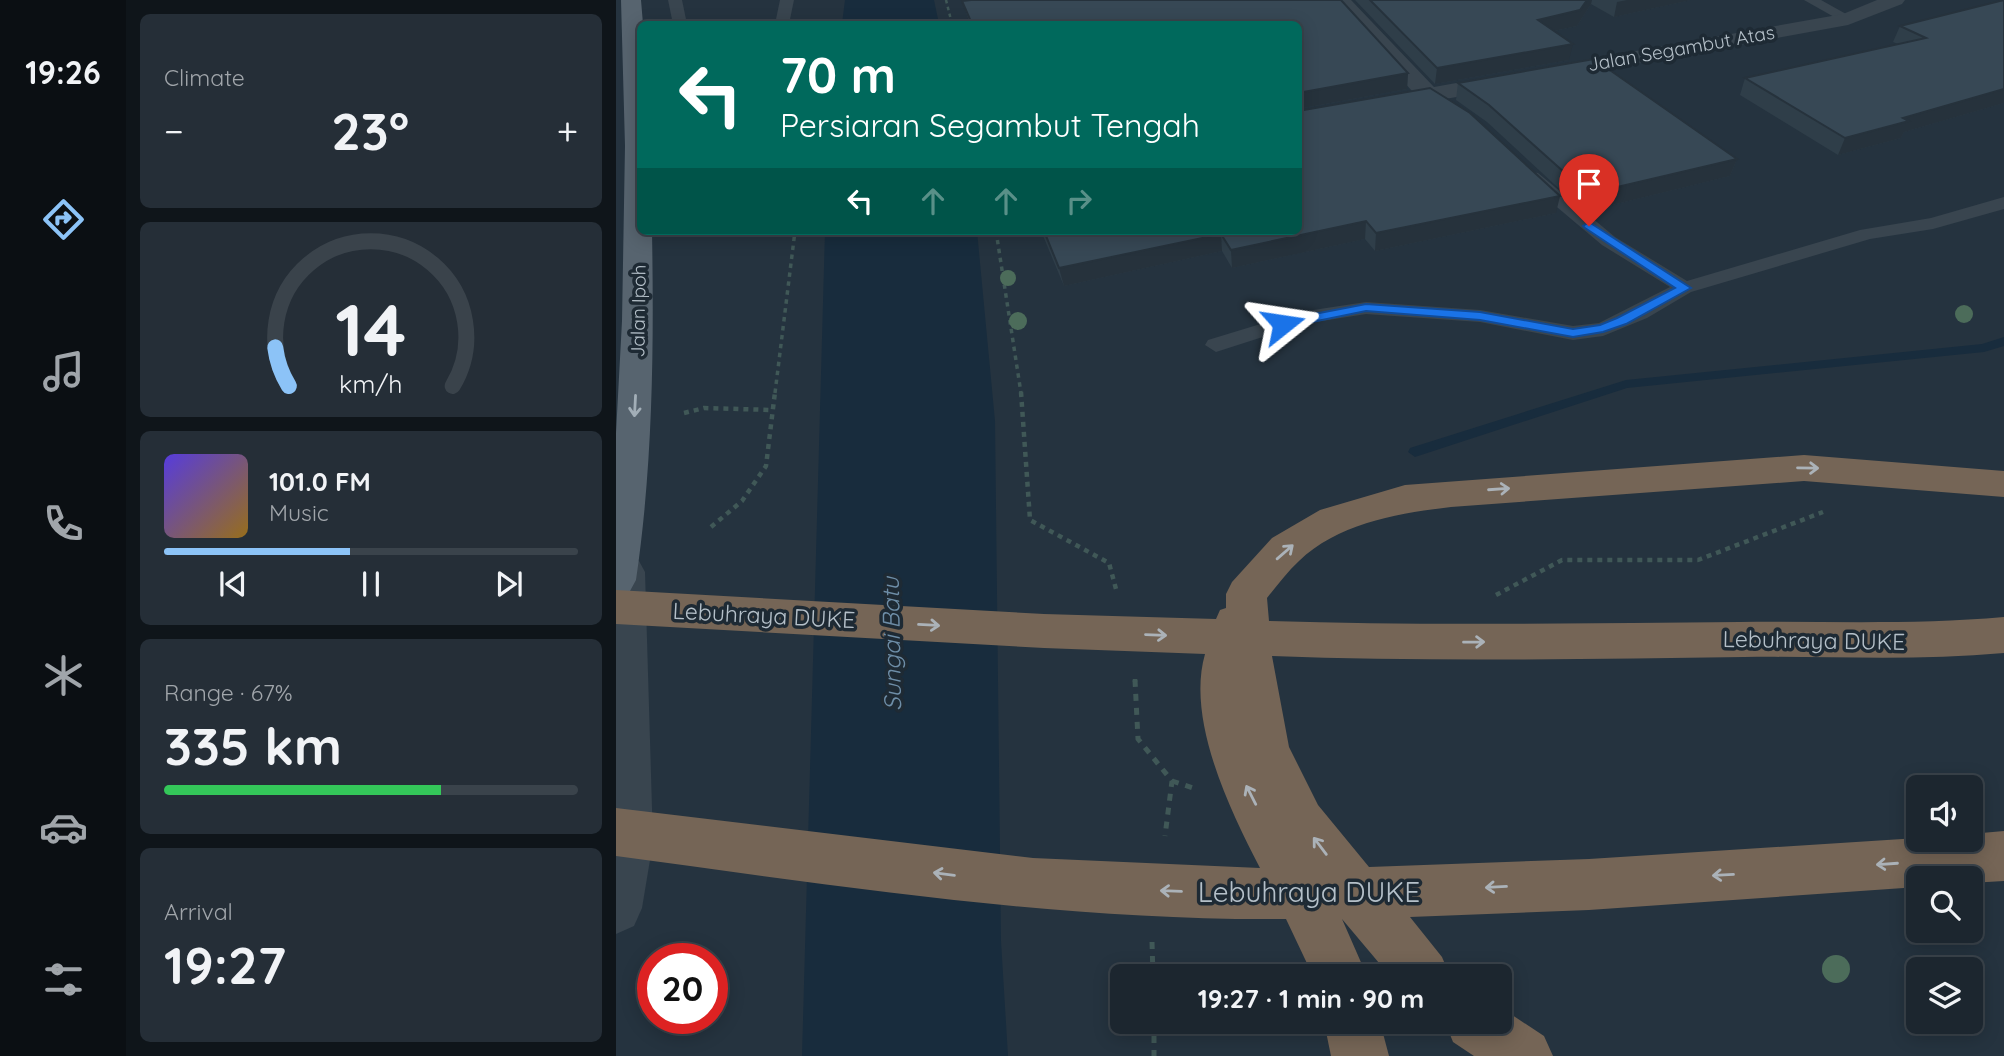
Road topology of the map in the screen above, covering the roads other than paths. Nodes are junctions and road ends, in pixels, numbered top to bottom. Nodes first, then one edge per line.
1 (631, 0) edge
2 (675, 0) edge
3 (787, 0) edge
4 (1340, 0) edge
5 (1811, 0) edge
6 (1895, 0) edge
7 (1848, 19) junction
8 (679, 21) edge
9 (783, 21) edge
10 (637, 63) edge
11 (1427, 94) junction
12 (1456, 112) edge
13 (1302, 118) edge
14 (1514, 160) edge
15 (2004, 203) edge
16 (639, 235) edge
17 (1684, 288) junction
18 (1216, 345) dead end
19 (2004, 484) edge
20 (624, 535) junction
21 (616, 579) edge
22 (1246, 594) junction
23 (616, 607) edge
24 (2004, 635) edge
25 (616, 832) edge
26 (2004, 856) edge
27 (616, 908) edge
28 (1334, 964) edge
29 (1413, 964) edge
30 (1355, 1034) edge
31 (1484, 1034) edge
32 (1489, 1034) edge
33 (1360, 1056) edge
34 (1510, 1056) edge
35 (1524, 1056) edge

1 - 10 main road, Jalan Ipoh
2 - 8 lane
3 - 9 lane
4 - 11 street
5 - 7 lane
6 - 7 street, Jalan Segambut Atas
7 - 11 street, Jalan Segambut Atas
11 - 12 lane
11 - 13 street, Jalan Segambut Atas
14 - 17 lane
15 - 17 lane
16 -> 20 main road, Jalan Ipoh
17 - 18 lane
22 -> 19 highway
20 - 21 main road, Jalan Ipoh
20 - 27 street
28 -> 22 highway
29 -> 22 highway
23 -> 24 highway, Lebuhraya DUKE
26 -> 25 highway, Lebuhraya DUKE
30 - 33 highway
31 - 34 highway
32 - 35 highway

